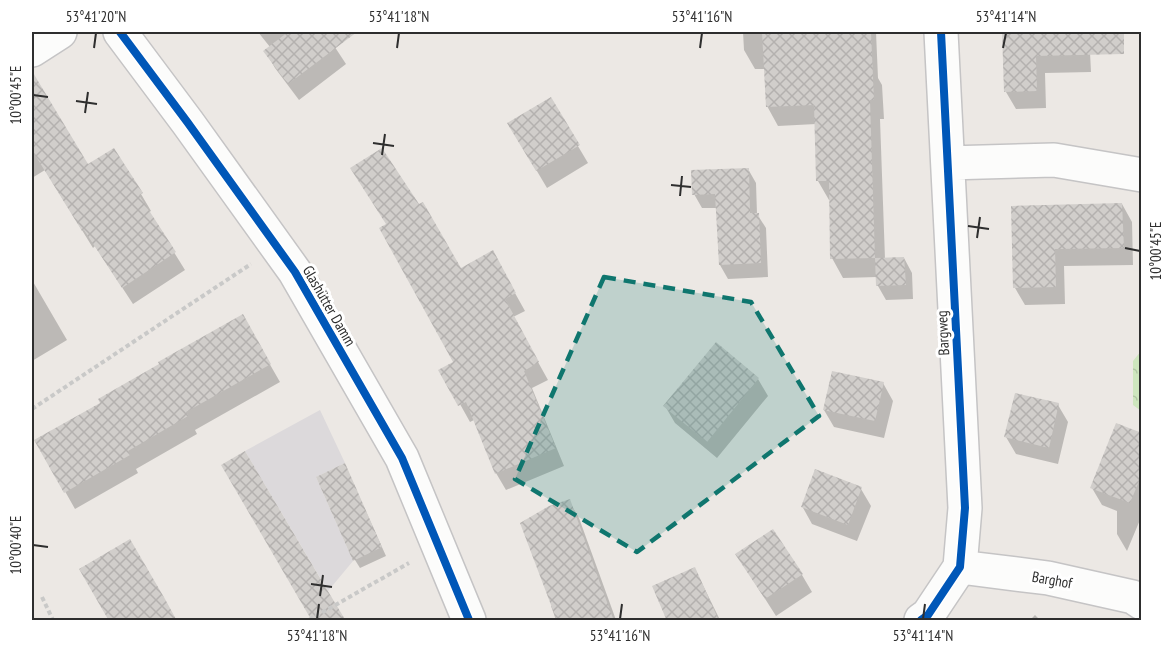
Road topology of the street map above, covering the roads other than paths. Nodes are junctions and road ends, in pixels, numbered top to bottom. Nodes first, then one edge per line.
1 (60, 32) edge
2 (120, 32) edge
3 (940, 32) edge
4 (32, 50) edge
5 (948, 163) junction
6 (1142, 175) edge
7 (960, 567) junction
8 (1142, 603) edge
9 (469, 621) edge
10 (921, 621) edge

1 - 4 street
2 - 9 street, Glashütter Damm
3 - 5 street, Bargweg
5 - 6 street
5 - 7 street, Bargweg
7 - 8 street, Barghof
7 - 10 street, Bargweg

